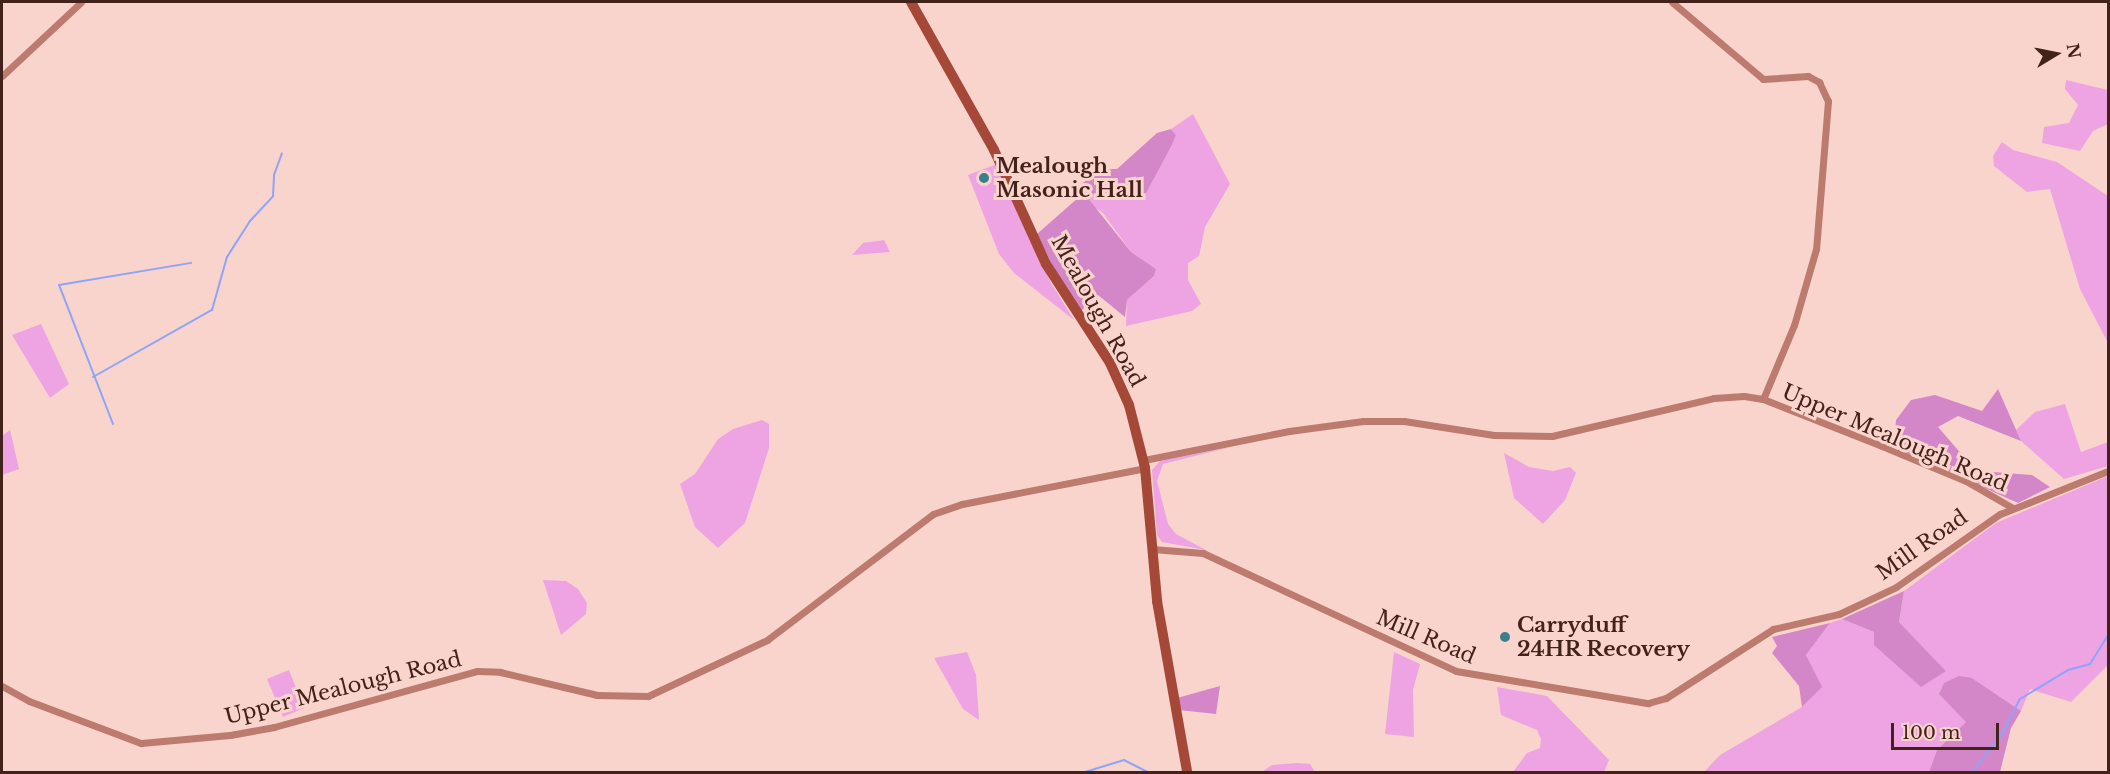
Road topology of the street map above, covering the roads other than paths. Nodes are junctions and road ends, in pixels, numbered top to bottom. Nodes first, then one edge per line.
1 (81, 2) edge
2 (911, 2) edge
3 (1672, 2) edge
4 (2, 76) edge
5 (1762, 399) junction
6 (1144, 464) junction
7 (2109, 471) edge
8 (2013, 508) junction
9 (1152, 549) junction
10 (2, 686) edge
11 (1186, 772) edge

1 - 4 street
2 - 6 street, Mealough Road
3 - 5 street, Upper Mealough Road
5 - 6 street, Upper Mealough Road
5 - 8 street, Upper Mealough Road
6 - 9 street, Mealough Road
6 - 10 street, Upper Mealough Road
7 - 8 street, Mill Road
8 - 9 street, Mill Road
9 - 11 street, Mealough Road

